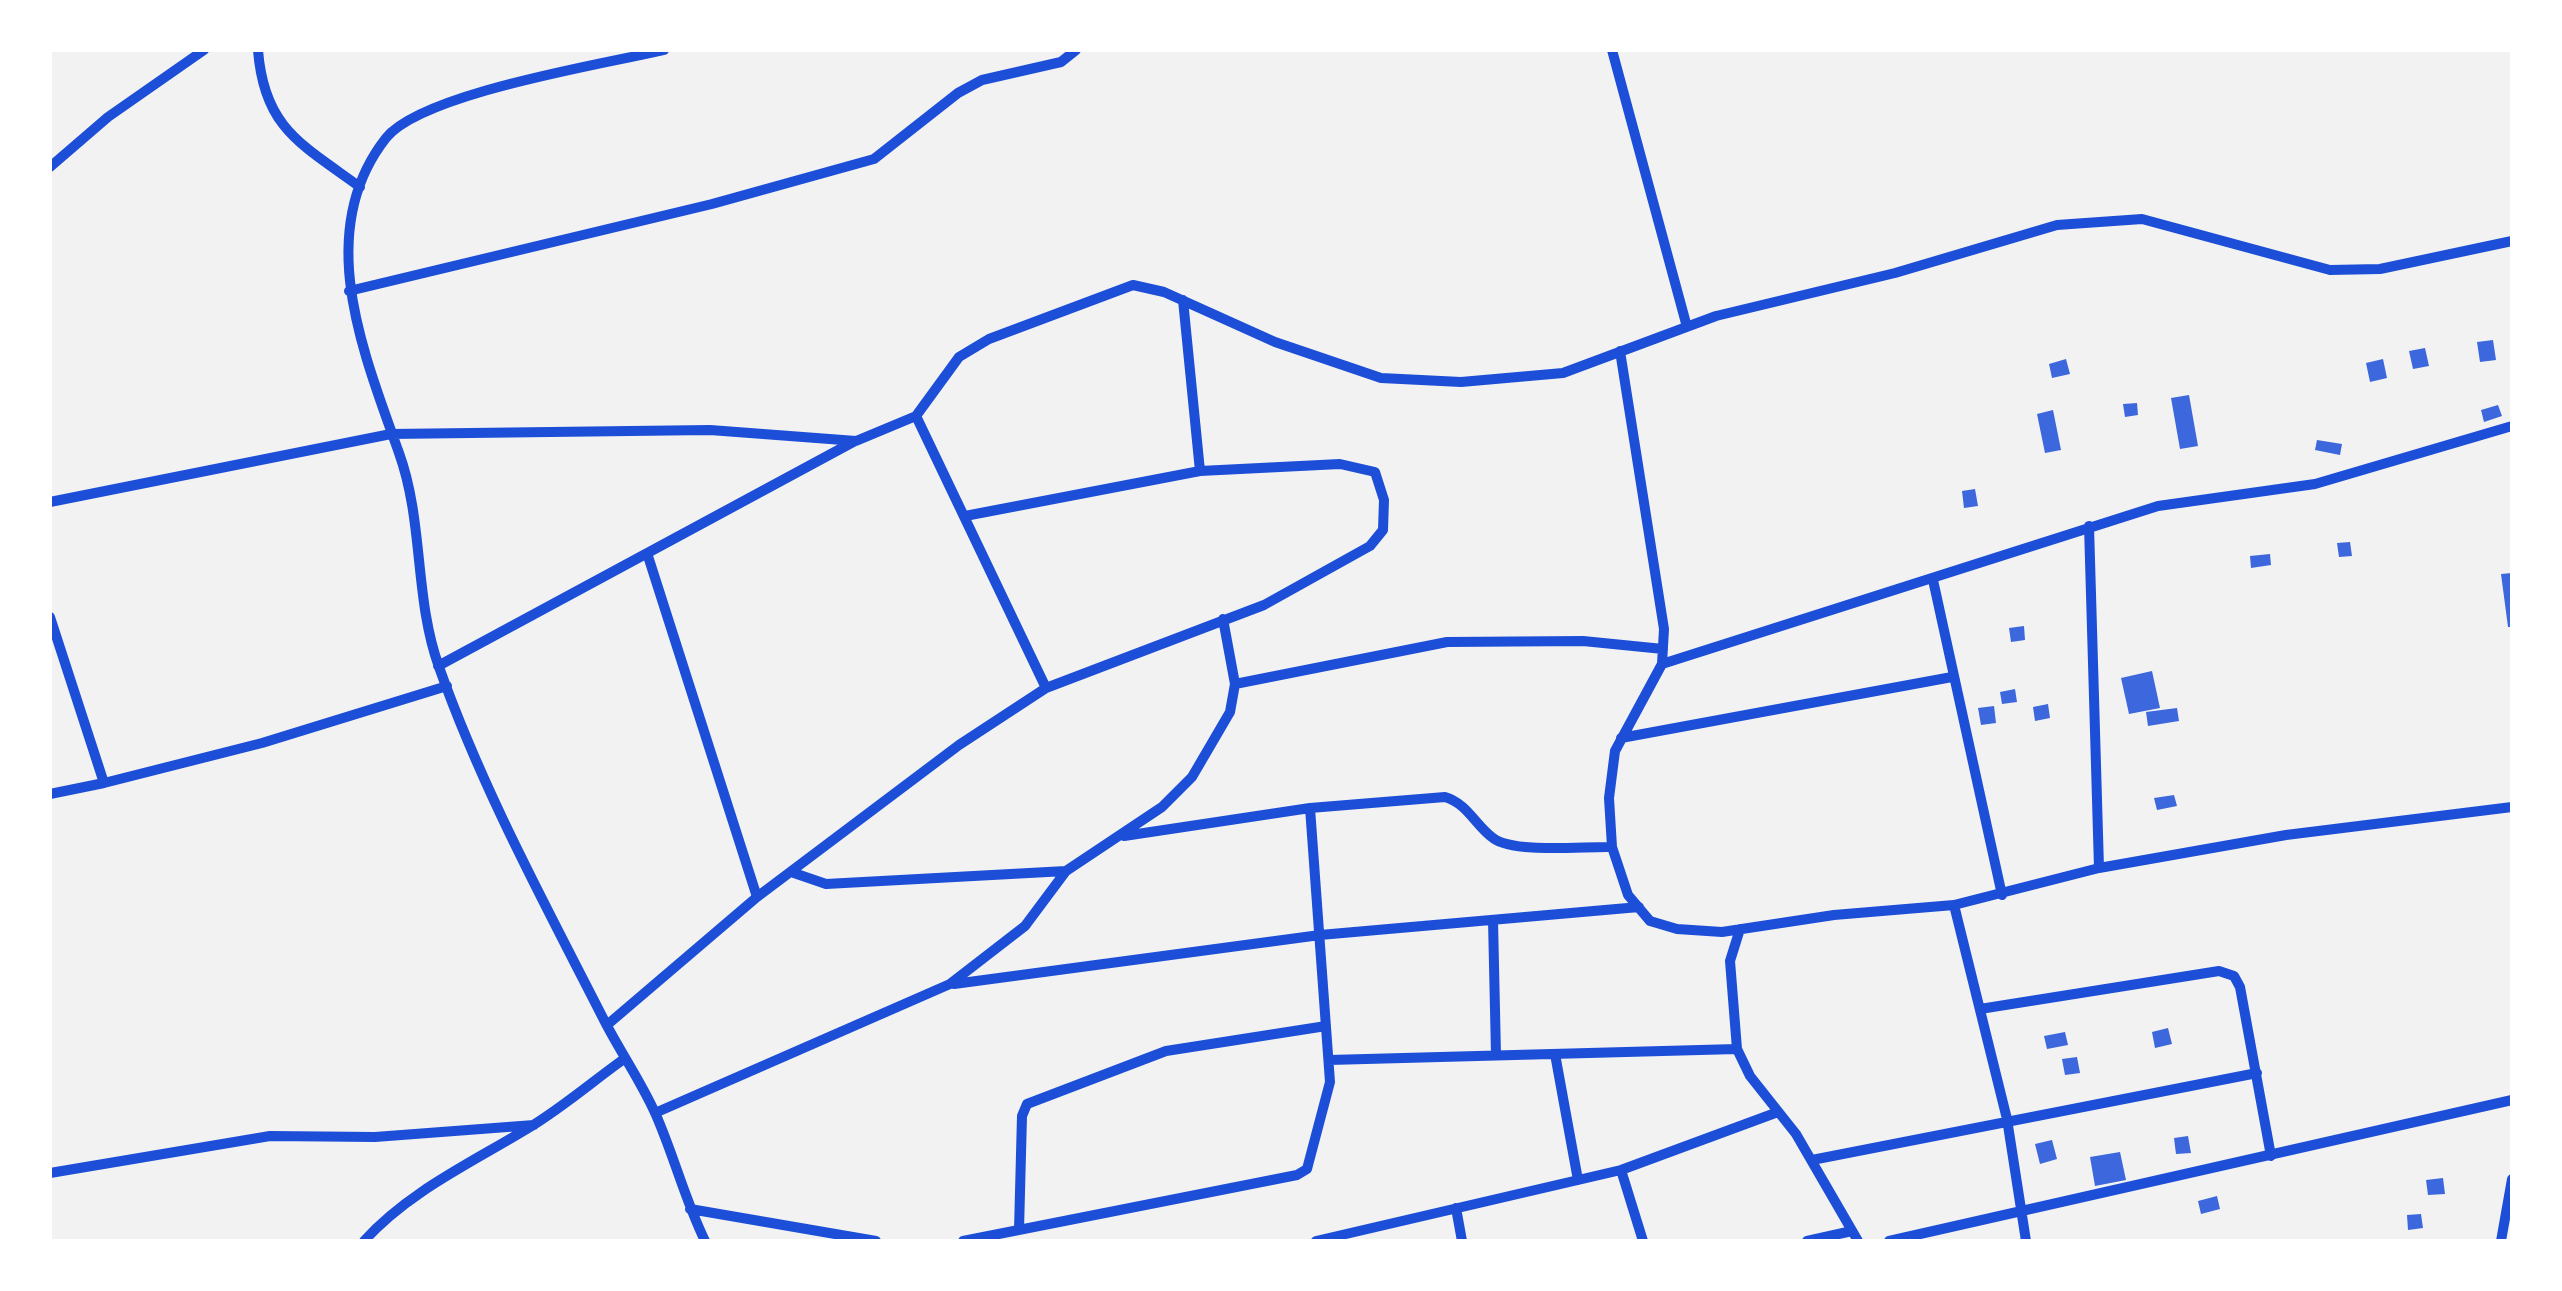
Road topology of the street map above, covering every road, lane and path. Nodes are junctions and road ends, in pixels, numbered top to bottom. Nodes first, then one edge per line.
1 (204, 50) edge
2 (258, 50) edge
3 (664, 50) edge
4 (1076, 50) edge
5 (1612, 50) edge
6 (50, 167) edge
7 (360, 186) junction
8 (2512, 241) edge
9 (349, 291) junction
10 (1183, 300) junction
11 (1687, 327) junction
12 (1620, 352) junction
13 (916, 416) junction
14 (2512, 426) edge
15 (391, 434) junction
16 (856, 441) junction
17 (1200, 472) junction
18 (50, 502) edge
19 (964, 516) junction
20 (2089, 526) junction
21 (647, 553) junction
22 (1933, 580) junction
23 (50, 618) edge
24 (1223, 619) junction
25 (1663, 649) junction
26 (1662, 664) junction
27 (438, 666) junction
28 (1952, 678) junction
29 (1235, 684) junction
30 (447, 686) junction
31 (1046, 688) junction
32 (1621, 738) junction
33 (104, 782) junction
34 (50, 794) edge
35 (2512, 807) edge
36 (1310, 808) junction
37 (1119, 837) junction
38 (1612, 847) junction
39 (2099, 868) junction
40 (1066, 871) junction
41 (790, 872) junction
42 (2002, 895) junction
43 (757, 897) junction
44 (1954, 905) junction
45 (1639, 908) junction
46 (1494, 920) junction
47 (1740, 929) junction
48 (1320, 935) junction
49 (950, 984) junction
50 (1980, 1009) junction
51 (607, 1025) junction
52 (1326, 1026) junction
53 (1736, 1049) junction
54 (1555, 1054) junction
55 (1496, 1055) junction
56 (624, 1058) junction
57 (1329, 1060) junction
58 (2256, 1072) junction
59 (2512, 1100) edge
60 (1778, 1112) junction
61 (655, 1114) junction
62 (2006, 1119) junction
63 (534, 1125) junction
64 (2271, 1156) junction
65 (1812, 1160) junction
66 (1621, 1170) junction
67 (50, 1173) edge
68 (2512, 1179) edge
69 (1578, 1180) junction
70 (1456, 1208) junction
71 (690, 1209) junction
72 (2018, 1215) junction
73 (1018, 1230) junction
74 (1359, 1236) edge
75 (1855, 1236) edge
76 (364, 1241) edge
77 (705, 1241) edge
78 (876, 1241) edge
79 (963, 1241) edge
80 (1316, 1241) edge
81 (1462, 1241) edge
82 (1643, 1241) edge
83 (1807, 1241) edge
84 (1889, 1241) edge
85 (2026, 1241) edge
86 (2501, 1241) edge

1 - 6 street
2 - 7 street
3 - 7 street
4 - 9 street
5 - 11 street
7 - 9 street
8 - 11 street
9 - 15 street
10 - 12 street
10 - 13 street
10 - 17 street
11 - 12 street
12 - 25 street
13 - 16 street
13 - 19 street
14 - 20 street
15 - 16 street
15 - 18 street
15 - 27 street
16 - 21 street
17 - 19 street
17 - 24 street
19 - 31 street
20 - 22 street
20 - 39 street
21 - 27 street
21 - 43 street
22 - 26 street
22 - 28 street
23 - 33 street
24 - 29 street
24 - 31 street
25 - 26 street
25 - 29 street
26 - 32 street
27 - 30 street
28 - 32 street
28 - 42 street
29 - 37 street
30 - 33 street
30 - 51 street
31 - 41 street
32 - 38 street
33 - 34 street
35 - 39 street
36 - 37 street
36 - 38 street
36 - 48 street
37 - 40 street
38 - 45 street
39 - 42 street
40 - 41 street
40 - 49 street
41 - 43 street
42 - 44 street
43 - 51 street
44 - 47 street
44 - 50 street
45 - 46 street
45 - 47 street
46 - 48 street
46 - 55 street
47 - 53 street
48 - 49 street
48 - 52 street
49 - 61 street
50 - 58 street
50 - 62 street
51 - 56 street
52 - 57 street
52 - 73 street
53 - 54 street
53 - 60 street
54 - 55 street
54 - 69 street
55 - 57 street
56 - 61 street
56 - 63 street
57 - 73 street
58 - 62 street
58 - 64 street
59 - 64 street
60 - 65 street
60 - 66 street
61 - 71 street
62 - 65 street
62 - 72 street
63 - 67 street
63 - 76 street
64 - 72 street
65 - 75 street
66 - 69 street
66 - 82 street
68 - 86 street
69 - 70 street
70 - 74 street
70 - 81 street
71 - 77 street
71 - 78 street
72 - 84 street
72 - 85 street
73 - 79 street
74 - 80 street
75 - 83 street

